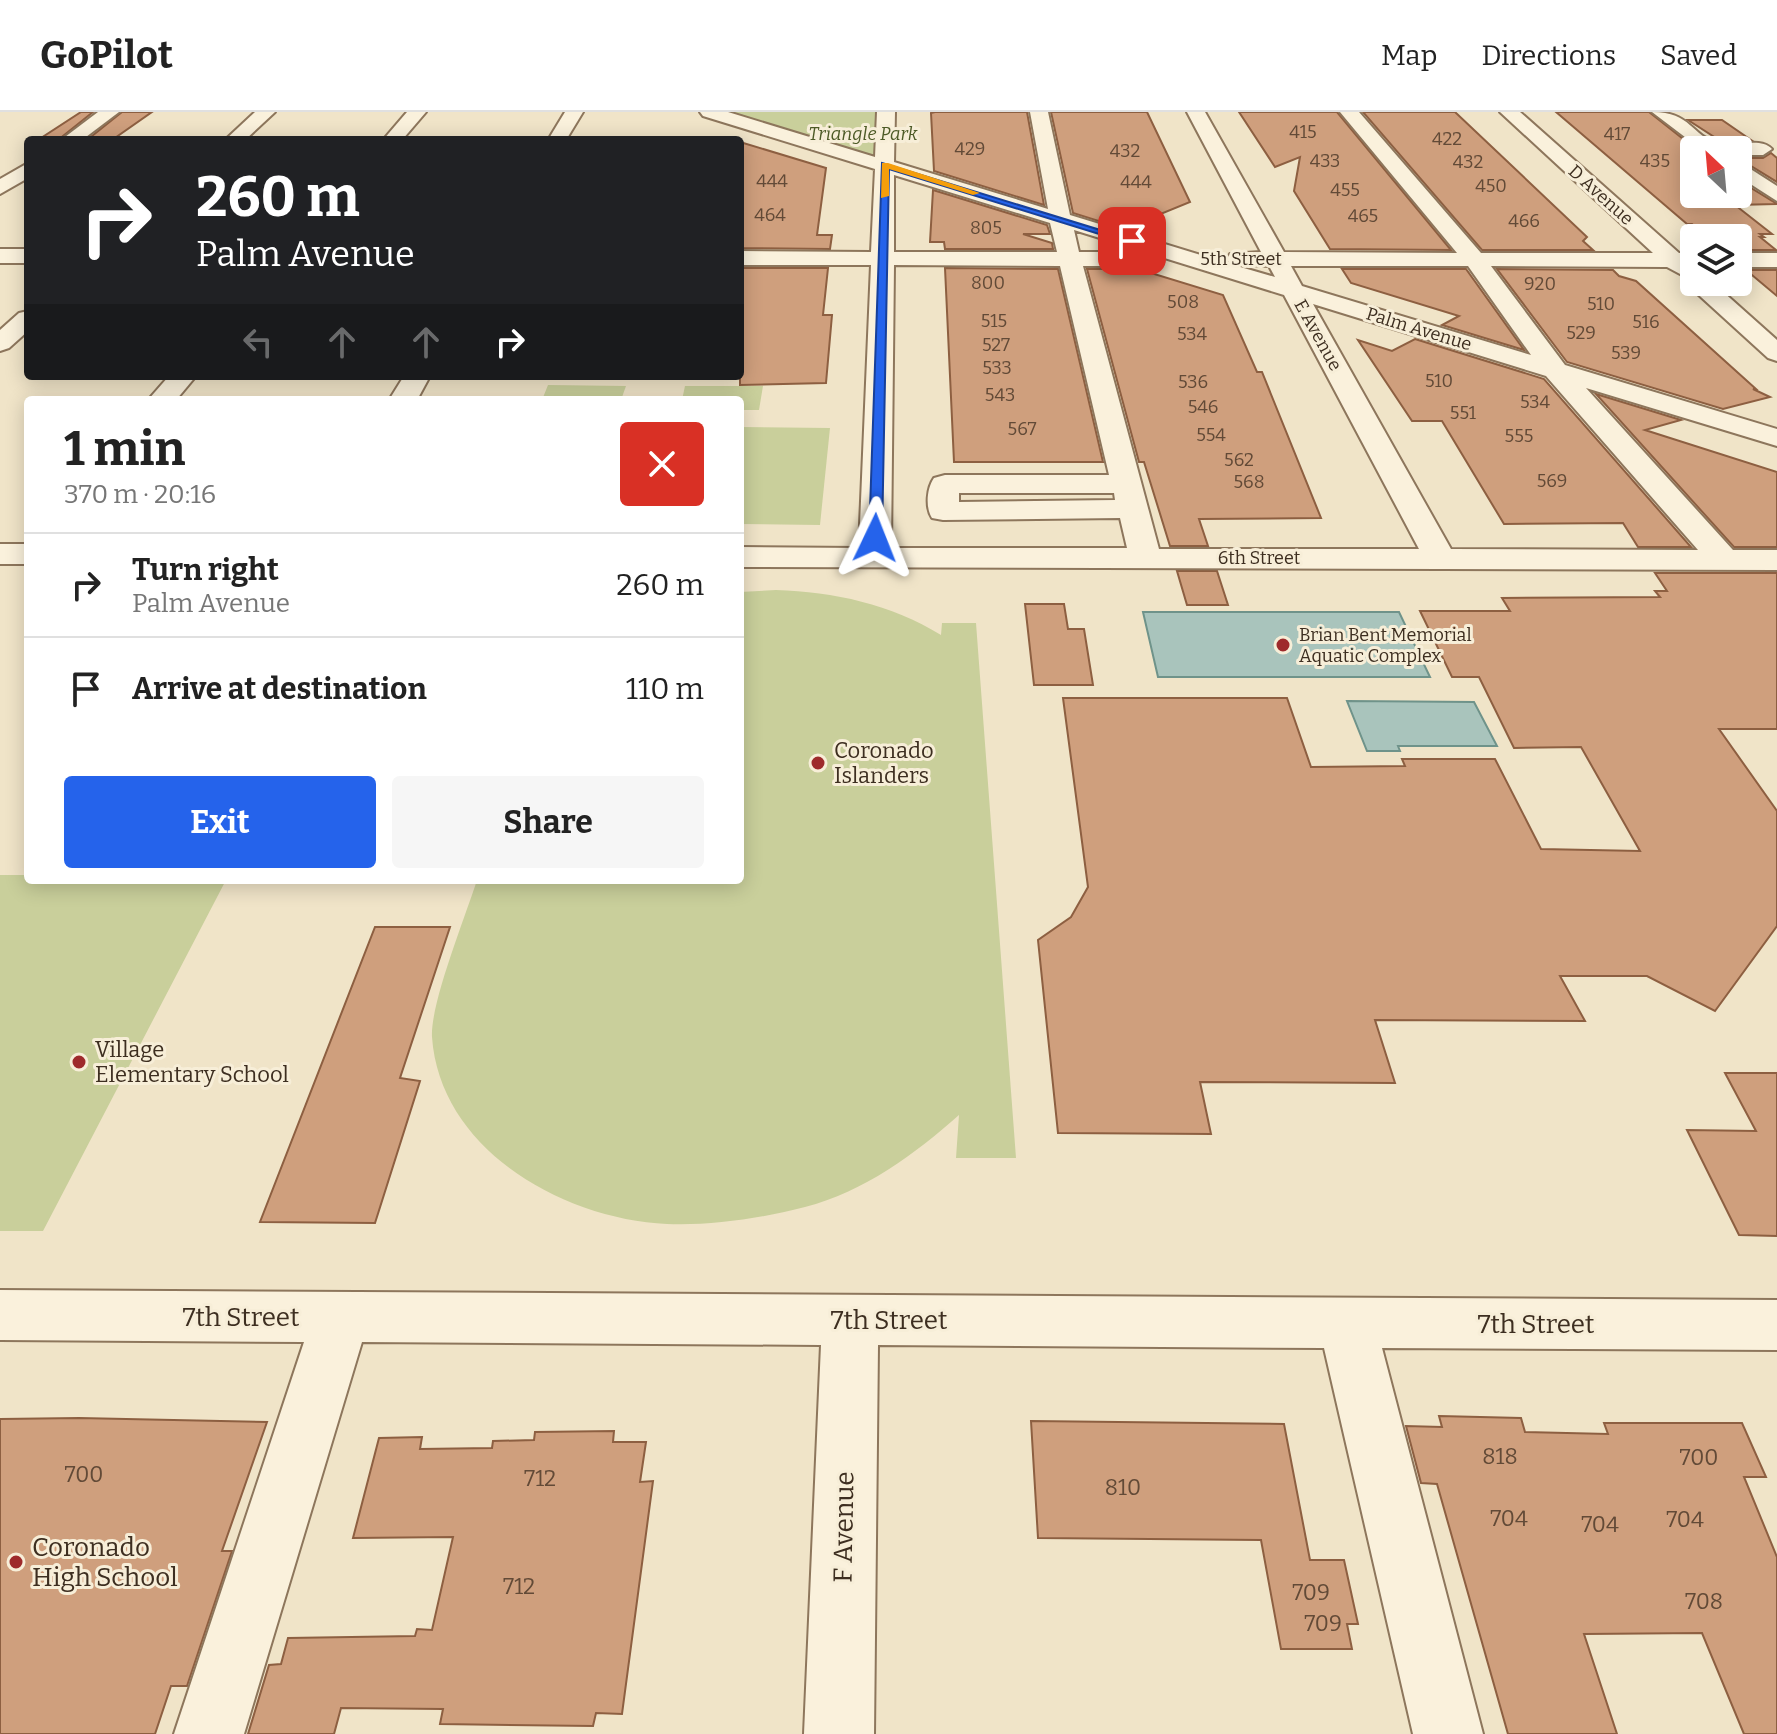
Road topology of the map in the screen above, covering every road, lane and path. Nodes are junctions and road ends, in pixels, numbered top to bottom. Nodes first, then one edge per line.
1 (110, 112) edge
2 (266, 112) edge
3 (417, 112) edge
4 (574, 112) edge
5 (886, 112) edge
6 (1039, 112) edge
7 (1196, 112) edge
8 (1349, 112) edge
9 (1509, 112) edge
10 (1661, 112) edge
11 (718, 115) edge
12 (76, 136) edge
13 (239, 136) edge
14 (396, 136) edge
15 (559, 136) edge
16 (721, 136) edge
17 (1694, 136) edge
18 (1752, 149) edge
19 (1763, 149) dead end
20 (885, 165) junction
21 (24, 172) edge
22 (1752, 177) edge
23 (0, 188) edge
24 (1777, 195) edge
25 (1060, 219) junction
26 (0, 256) edge
27 (24, 256) edge
28 (1680, 257) edge
29 (744, 258) edge
30 (883, 258) junction
31 (1072, 258) junction
32 (1189, 259) junction
33 (1276, 259) junction
34 (1474, 259) junction
35 (1680, 260) edge
36 (1752, 260) edge
37 (1777, 260) edge
38 (1293, 290) junction
39 (1714, 296) edge
40 (24, 322) edge
41 (0, 343) edge
42 (1777, 353) edge
43 (1556, 371) junction
44 (180, 380) edge
45 (166, 396) edge
46 (1777, 438) edge
47 (1130, 496) junction
48 (744, 557) edge
49 (875, 557) junction
50 (1145, 558) junction
51 (1440, 559) junction
52 (1724, 560) junction
53 (1777, 560) edge
54 (0, 1315) edge
55 (341, 1317) junction
56 (850, 1320) junction
57 (1347, 1323) junction
58 (1777, 1325) edge
59 (209, 1734) edge
60 (839, 1734) edge
61 (1448, 1734) edge

1 - 12 street
2 - 13 street
3 - 14 street
4 - 15 street
5 - 20 street
6 - 25 street
7 - 33 street, E Avenue
8 - 34 street
9 - 28 street, D Avenue
10 - 17 street
11 - 16 street
11 - 20 street, Palm Avenue
18 - 19 street
20 - 25 street, Palm Avenue
20 - 30 street
21 - 23 street
22 - 24 street
25 - 31 street
25 - 32 street, Palm Avenue
26 - 27 street
29 - 30 street, 5th Street
30 - 31 street, 5th Street
30 - 49 street
31 - 32 street, 5th Street
31 - 47 street
32 - 33 street, 5th Street
32 - 38 street, Palm Avenue
33 - 34 street, 5th Street
33 - 38 street, E Avenue
34 - 35 street, 5th Street
34 - 43 street
36 - 37 street
38 - 43 street, Palm Avenue
38 - 51 street, E Avenue
39 - 42 street, D Avenue
40 - 41 street
43 - 46 street, Palm Avenue
43 - 52 street
44 - 45 street
47 - 47 street
47 - 50 street
48 - 49 street, 6th Street
49 - 50 street, 6th Street
50 - 51 street, 6th Street
51 - 52 street, 6th Street
52 - 53 street, 6th Street
54 - 55 street, 7th Street
55 - 56 street, 7th Street
55 - 59 street
56 - 57 street, 7th Street
56 - 60 street, F Avenue
57 - 58 street, 7th Street
57 - 61 street

